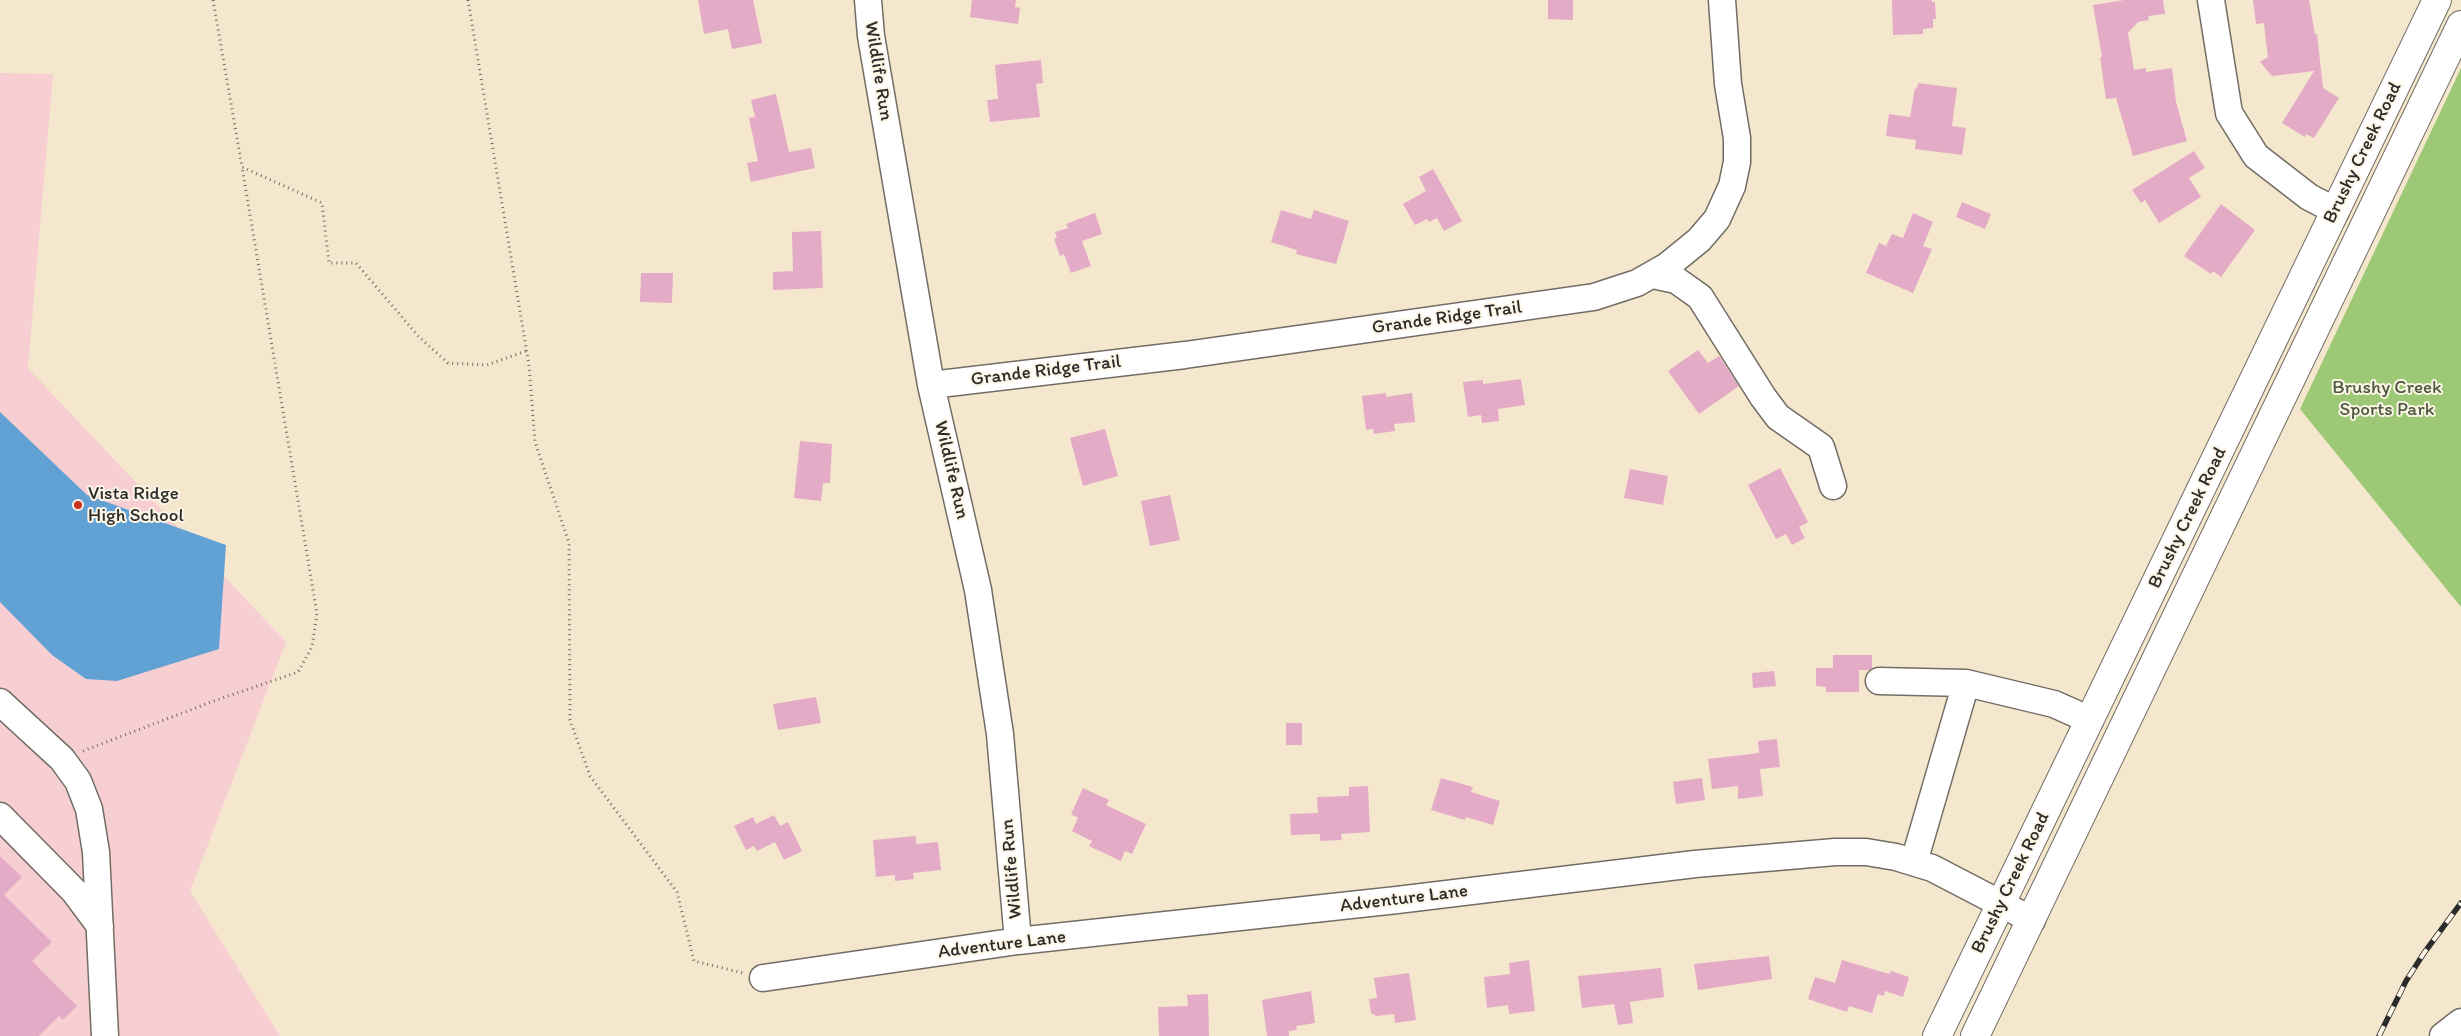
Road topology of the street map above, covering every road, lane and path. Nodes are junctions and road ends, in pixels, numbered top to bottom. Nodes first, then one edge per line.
1 (213, 0) edge
2 (468, 0) edge
3 (868, 0) edge
4 (1722, 0) edge
5 (2211, 0) edge
6 (2437, 0) edge
7 (2461, 26) edge
8 (242, 167) junction
9 (2336, 211) junction
10 (1652, 275) junction
11 (526, 351) junction
12 (931, 385) junction
13 (1833, 486) dead end
14 (1879, 681) dead end
15 (1966, 683) junction
16 (0, 702) edge
17 (2090, 720) junction
18 (62, 759) junction
19 (0, 816) edge
20 (1914, 862) junction
21 (2002, 903) junction
22 (2032, 920) junction
23 (100, 926) junction
24 (1018, 941) junction
25 (763, 978) joint
26 (2461, 1022) edge
27 (105, 1036) edge
28 (1938, 1036) edge
29 (1975, 1036) edge
30 (2443, 1036) edge

1 - 8 path
2 - 11 path
3 - 12 street, Wildlife Run
4 - 10 street, Grande Ridge Trail
5 - 9 street
6 - 9 main road, Brushy Creek Road
7 - 22 main road, Brushy Creek Road
8 - 11 path
8 - 18 path
9 - 17 main road, Brushy Creek Road
10 - 12 street, Grande Ridge Trail
10 - 13 street
11 - 25 path
12 - 24 street, Wildlife Run
14 - 15 street
15 - 17 street
15 - 20 street
16 - 18 street
17 - 21 main road, Brushy Creek Road
18 - 23 street
19 - 23 street
20 - 21 street, Adventure Lane
20 - 24 street, Adventure Lane
21 - 22 street, Adventure Lane
21 - 28 main road, Brushy Creek Road
22 - 29 main road, Brushy Creek Road
23 - 27 street
24 - 25 street, Adventure Lane
26 - 30 street

